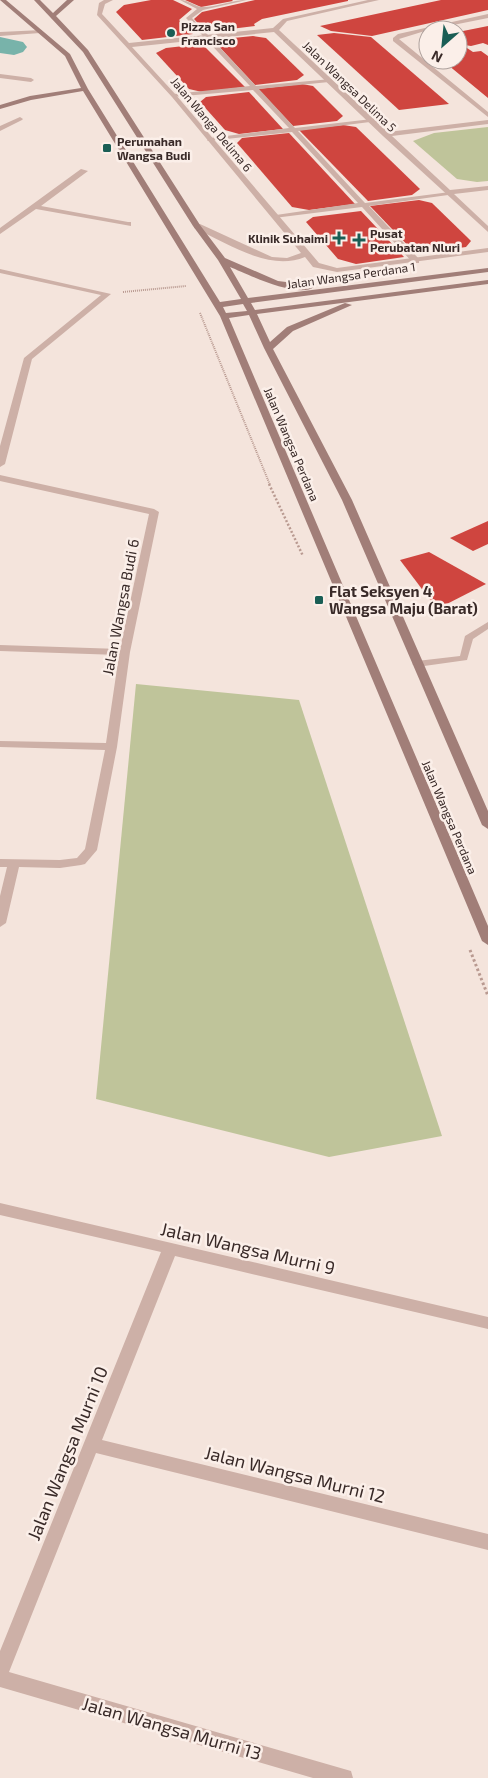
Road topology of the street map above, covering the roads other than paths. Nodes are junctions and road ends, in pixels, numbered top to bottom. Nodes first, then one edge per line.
1 (2, 0) edge
2 (38, 0) edge
3 (71, 0) edge
4 (110, 0) edge
5 (182, 0) edge
6 (244, 0) edge
7 (376, 0) edge
8 (29, 2) dead end
9 (20, 4) dead end
10 (11, 6) junction
11 (201, 9) junction
12 (53, 16) junction
13 (488, 16) edge
14 (275, 30) junction
15 (40, 31) junction
16 (0, 34) edge
17 (205, 38) junction
18 (129, 45) junction
19 (0, 76) edge
20 (31, 80) dead end
21 (329, 80) junction
22 (252, 88) junction
23 (85, 89) junction
24 (174, 96) junction
25 (0, 107) edge
26 (488, 115) edge
27 (20, 120) dead end
28 (370, 120) junction
29 (488, 122) edge
30 (0, 129) edge
31 (292, 129) junction
32 (385, 134) junction
33 (210, 140) junction
34 (84, 171) dead end
35 (488, 188) edge
36 (448, 194) junction
37 (365, 205) junction
38 (36, 206) junction
39 (276, 217) junction
40 (128, 224) dead end
41 (197, 226) junction
42 (488, 230) edge
43 (0, 232) edge
44 (488, 250) edge
45 (305, 254) junction
46 (222, 260) junction
47 (416, 261) junction
48 (488, 270) edge
49 (0, 271) edge
50 (488, 282) edge
51 (361, 286) junction
52 (370, 296) junction
53 (245, 302) junction
54 (217, 305) junction
55 (252, 312) junction
56 (224, 316) junction
57 (268, 348) junction
58 (0, 464) edge
59 (0, 478) edge
60 (488, 625) edge
61 (0, 648) edge
62 (125, 652) junction
63 (417, 664) junction
64 (0, 744) edge
65 (111, 747) junction
66 (488, 825) edge
67 (0, 863) edge
68 (14, 863) junction
69 (0, 923) edge
70 (488, 941) edge
71 (0, 1209) edge
72 (170, 1249) junction
73 (488, 1323) edge
74 (92, 1445) junction
75 (488, 1542) edge
76 (0, 1673) edge
77 (0, 1678) edge
78 (344, 1778) edge

1 - 10 main road, Jalan Wangsa Perdana
2 - 8 main road
2 - 12 main road, Jalan Wangsa Perdana
3 - 12 main road
4 - 18 street, Jalan Wanga Delima 6
5 - 11 lane
6 - 11 lane
7 - 14 street, Jalan Wangsa Delima 5
9 - 10 main road
10 - 15 main road, Jalan Wangsa Perdana
11 - 17 lane
12 - 41 main road, Jalan Wangsa Perdana
13 - 26 street
14 - 17 street
14 - 21 street, Jalan Wangsa Delima 5
15 - 16 lane
15 - 23 main road, Jalan Wangsa Perdana
17 - 18 street
17 - 22 lane
18 - 24 street, Jalan Wanga Delima 6
19 - 20 street
21 - 22 lane
21 - 28 street, Jalan Wangsa Delima 5
22 - 24 lane
22 - 31 lane
23 - 25 main road
23 - 54 main road, Jalan Wangsa Perdana
24 - 33 street, Jalan Wanga Delima 6
27 - 30 street
28 - 31 lane
28 - 32 street, Jalan Wangsa Delima 5
29 - 32 street
31 - 33 lane
31 - 37 lane
32 - 36 street, Jalan Wangsa Delima 5
33 - 39 street, Jalan Wanga Delima 6
34 - 38 street
35 - 36 street
36 - 37 lane
36 - 42 street, Jalan Wangsa Delima 5
37 - 39 lane
37 - 47 lane
38 - 40 street
38 - 43 street
39 - 45 street, Jalan Wanga Delima 6
41 - 45 street
41 - 46 main road, Jalan Wangsa Perdana
44 - 47 street, Jalan Wanga Delima 6
45 - 47 street, Jalan Wanga Delima 6
46 - 51 main road
46 - 53 main road, Jalan Wangsa Perdana
48 - 51 main road, Jalan Wangsa Perdana 1
49 - 58 street
50 - 52 main road, Jalan Wangsa Perdana 1
51 - 53 main road, Jalan Wangsa Perdana 1
52 - 55 main road, Jalan Wangsa Perdana 1
52 - 57 main road
53 - 54 main road, Jalan Wangsa Perdana 1
53 - 55 main road, Jalan Wangsa Perdana
54 - 56 main road, Jalan Wangsa Perdana
55 - 56 main road, Jalan Wangsa Perdana 1
55 - 57 main road, Jalan Wangsa Perdana
56 - 70 main road, Jalan Wangsa Perdana
57 - 63 main road, Jalan Wangsa Perdana
59 - 62 street, Jalan Wangsa Budi 6
60 - 63 lane
61 - 62 street
62 - 65 street, Jalan Wangsa Budi 6
63 - 66 main road, Jalan Wangsa Perdana
64 - 65 street
65 - 68 street, Jalan Wangsa Budi 6
67 - 68 street
68 - 69 street
71 - 72 street, Jalan Wangsa Murni 9
72 - 73 street, Jalan Wangsa Murni 9
72 - 74 street, Jalan Wangsa Murni 10
74 - 75 street, Jalan Wangsa Murni 12
74 - 76 street, Jalan Wangsa Murni 10
77 - 78 street, Jalan Wangsa Murni 13

